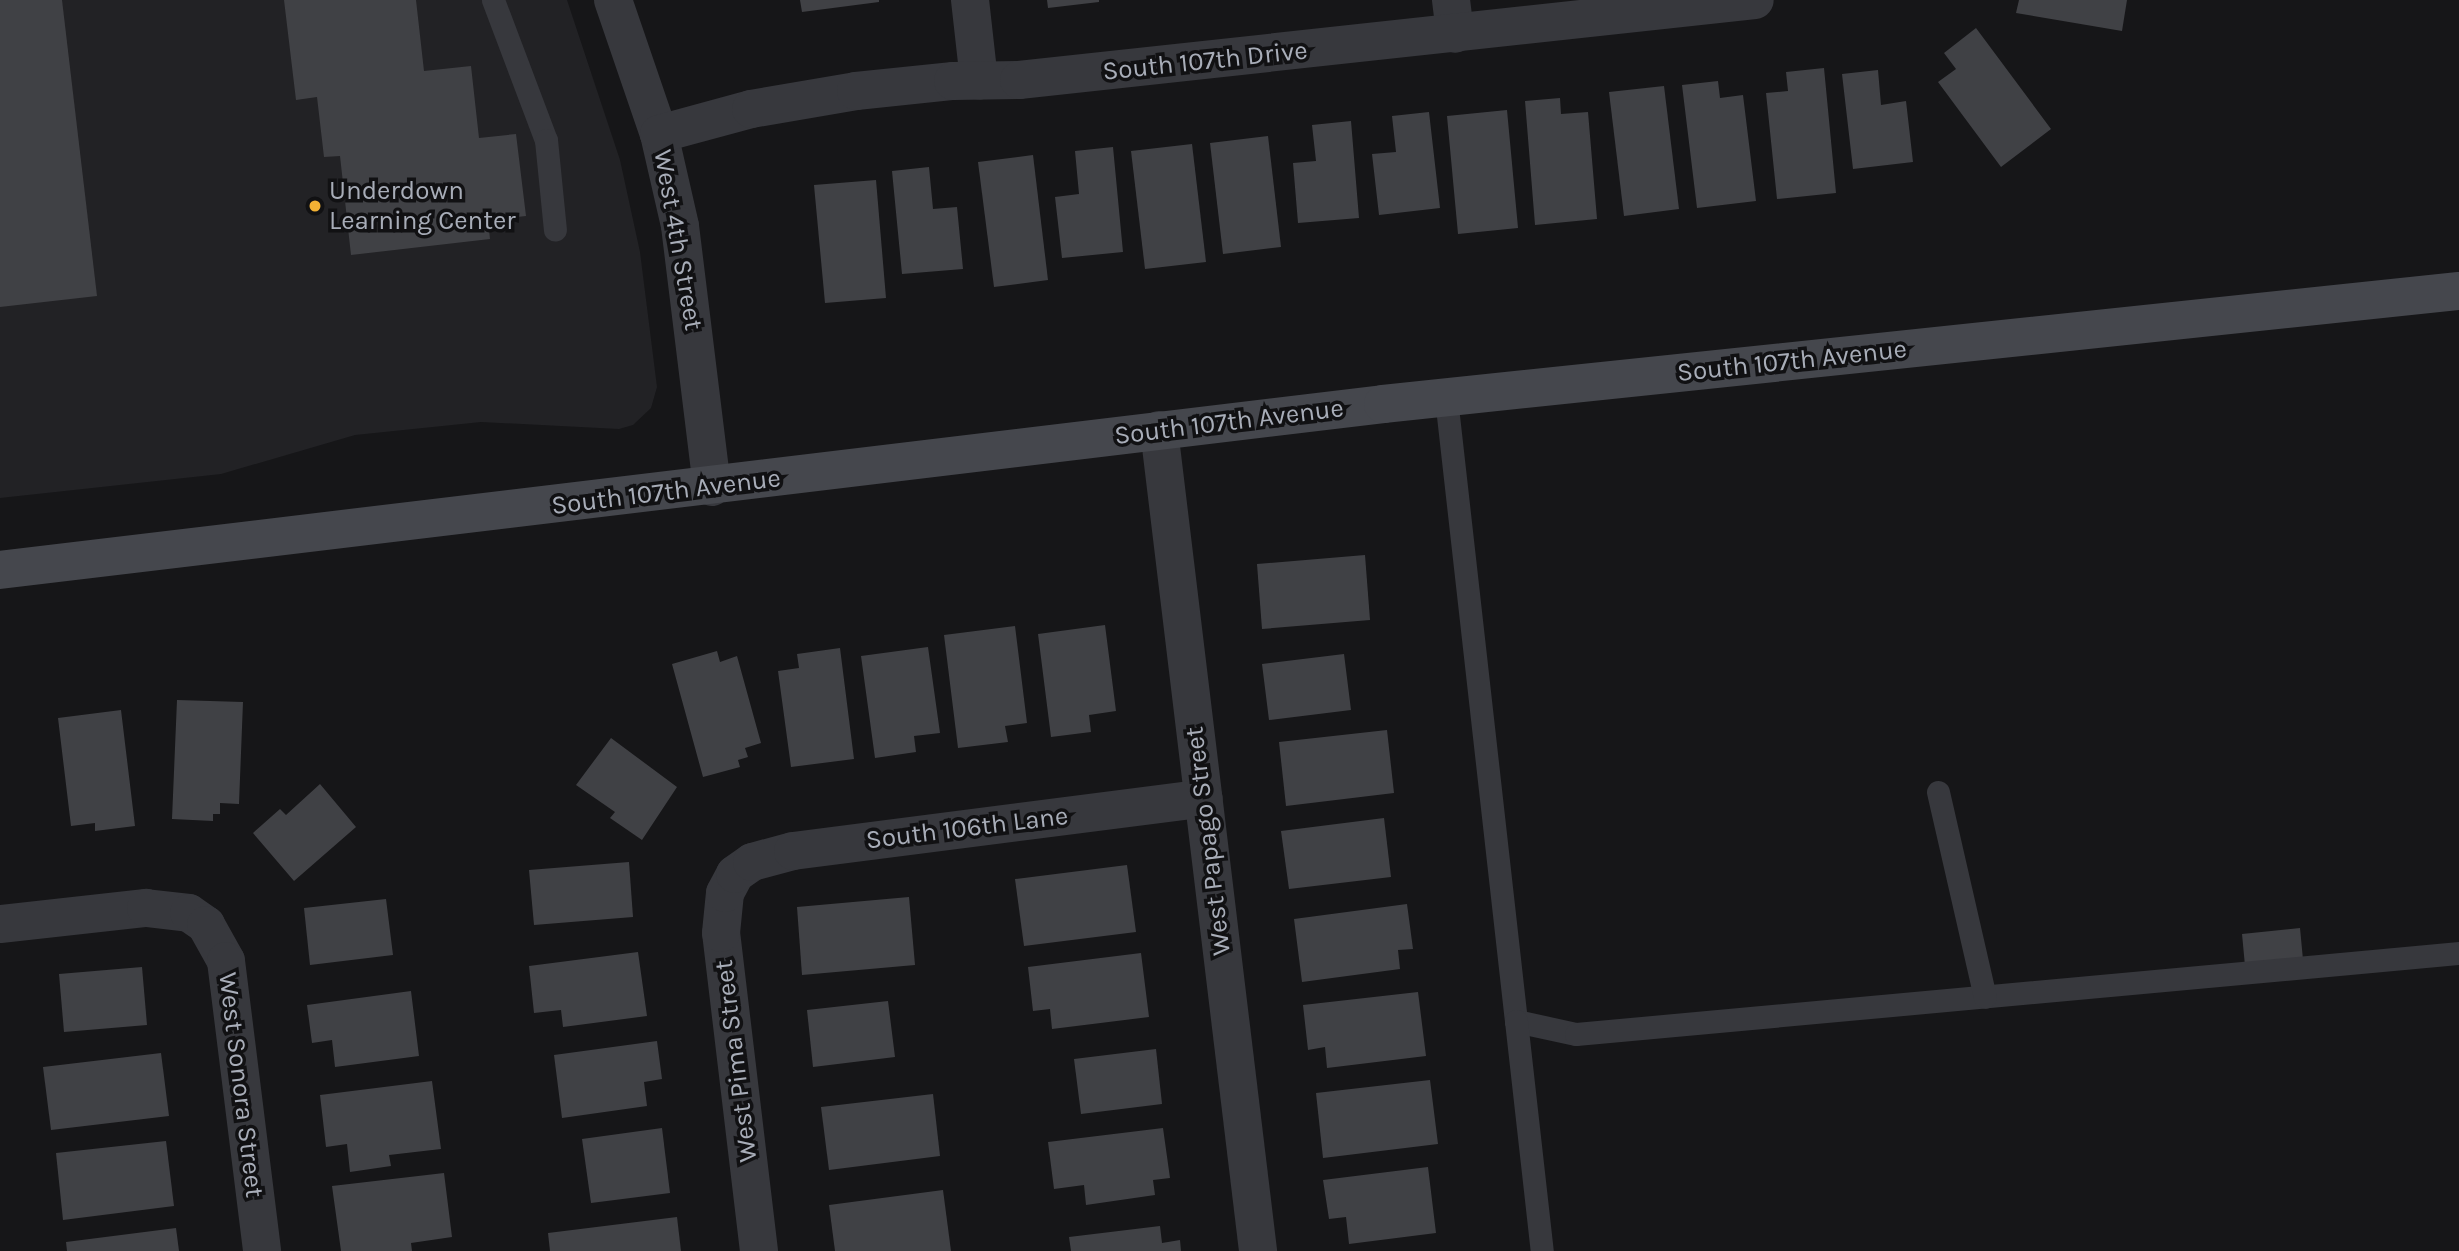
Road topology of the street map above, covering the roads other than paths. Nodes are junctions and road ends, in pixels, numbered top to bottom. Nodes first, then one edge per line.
1 (494, 0) edge
2 (613, 0) edge
3 (970, 0) edge
4 (1755, 0) edge
5 (1453, 17) edge
6 (979, 80) junction
7 (659, 134) junction
8 (555, 230) dead end
9 (2459, 291) edge
10 (1446, 398) junction
11 (1158, 430) junction
12 (712, 487) junction
13 (0, 570) edge
14 (1938, 792) dead end
15 (1204, 797) junction
16 (735, 874) joint
17 (0, 924) edge
18 (2459, 953) edge
19 (1985, 997) junction
20 (1517, 1021) junction
21 (262, 1251) edge
22 (759, 1251) edge
23 (1258, 1251) edge
24 (1542, 1251) edge

1 - 8 lane
2 - 7 street, West 4th Street
3 - 6 street
4 - 5 street, South 107th Drive
5 - 6 street, South 107th Drive
6 - 7 street, South 107th Drive
7 - 12 street, West 4th Street
9 - 10 main road, South 107th Avenue
10 - 11 main road, South 107th Avenue
10 - 20 lane
11 - 12 main road, South 107th Avenue
11 - 15 street, West Papago Street
12 - 13 main road, South 107th Avenue
14 - 19 lane
15 - 16 street, South 106th Lane
15 - 23 street, West Papago Street
16 - 22 street, West Pima Street
17 - 21 street, West Sonora Street
18 - 19 lane
19 - 20 lane
20 - 24 lane

